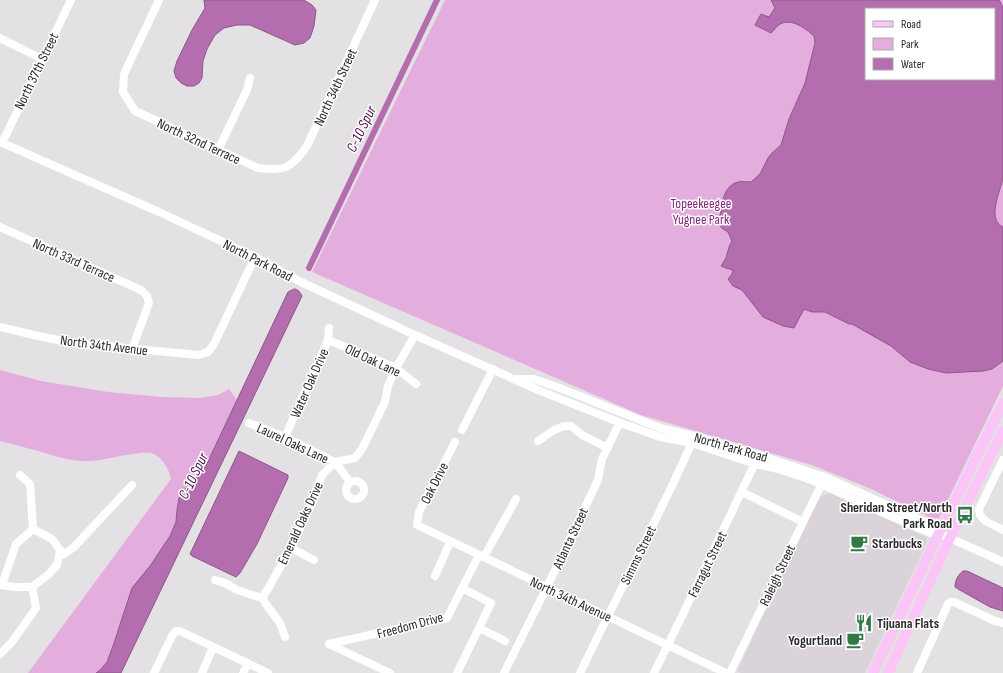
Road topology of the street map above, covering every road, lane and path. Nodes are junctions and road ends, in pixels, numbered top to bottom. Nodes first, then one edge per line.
1 (71, 0) edge
2 (159, 0) edge
3 (375, 0) edge
4 (0, 38) edge
5 (42, 59) junction
6 (250, 78) dead end
7 (1, 142) edge
8 (218, 150) junction
9 (286, 168) joint
10 (0, 227) edge
11 (255, 257) junction
12 (0, 327) edge
13 (329, 328) dead end
14 (415, 335) junction
15 (328, 340) junction
16 (132, 350) junction
17 (396, 368) junction
18 (493, 369) junction
19 (515, 379) junction
20 (416, 384) dead end
21 (1003, 403) edge
22 (249, 423) dead end
23 (622, 423) junction
24 (462, 430) dead end
25 (1003, 431) edge
26 (286, 437) junction
27 (693, 440) junction
28 (456, 442) dead end
29 (538, 442) dead end
30 (608, 448) junction
31 (759, 455) junction
32 (1003, 460) edge
33 (336, 462) junction
34 (755, 464) junction
35 (20, 475) dead end
36 (823, 480) junction
37 (350, 482) dead end
38 (132, 485) dead end
39 (742, 492) junction
40 (516, 499) dead end
41 (803, 522) junction
42 (417, 525) joint
43 (32, 529) junction
44 (1003, 530) edge
45 (939, 533) junction
46 (950, 538) junction
47 (450, 542) junction
48 (291, 548) junction
49 (60, 556) junction
50 (481, 556) junction
51 (314, 560) dead end
52 (1003, 562) edge
53 (435, 576) dead end
54 (215, 580) dead end
55 (1, 585) edge
56 (32, 587) junction
57 (547, 587) junction
58 (462, 588) junction
59 (262, 598) junction
60 (608, 616) junction
61 (1003, 623) edge
62 (479, 628) junction
63 (285, 637) dead end
64 (505, 641) dead end
65 (667, 645) junction
66 (213, 647) junction
67 (0, 654) edge
68 (248, 663) junction
69 (918, 671) edge
70 (154, 673) edge
71 (202, 673) edge
72 (243, 673) edge
73 (268, 673) edge
74 (390, 673) edge
75 (457, 673) edge
76 (504, 673) edge
77 (580, 673) edge
78 (654, 673) edge
79 (726, 673) edge
80 (730, 673) edge
81 (873, 673) edge
82 (888, 673) edge

1 - 5 street, North 37th Street
2 - 8 street, North 32nd Terrace
3 - 9 street, North 34th Street
4 - 5 street
5 - 7 street, North 37th Street
6 - 8 street
7 - 11 street, North Park Road
8 - 9 street, North 32nd Terrace
10 - 16 street, North 33rd Terrace
11 - 14 street, North Park Road
11 - 16 street, North 34th Avenue
12 - 16 street, North 34th Avenue
13 - 15 street, Water Oak Drive
14 - 17 street
14 - 18 street, North Park Road
15 - 17 street, Old Oak Lane
15 - 26 street, Water Oak Drive
17 - 20 street, Old Oak Lane
17 - 33 street
18 - 19 street, North Park Road
18 - 24 street
19 - 23 street, North Park Road
19 - 27 street, North Park Road
21 - 45 main road
22 - 26 street, Laurel Oaks Lane
23 - 27 street, North Park Road
23 - 30 street, Atlanta Street
25 - 46 main road
26 - 33 street, Laurel Oaks Lane
27 - 31 street, North Park Road
27 - 34 street, North Park Road
27 - 60 street, Simms Street
28 - 42 street, Oak Drive
29 - 30 street
30 - 57 street, Atlanta Street
31 - 34 street, Farragut Street
31 - 36 street, North Park Road
32 - 44 street
33 - 37 street, Laurel Oaks Lane
33 - 48 street, Emerald Oaks Drive
34 - 36 street, North Park Road
34 - 39 street, Farragut Street
35 - 43 street
36 - 41 street, Raleigh Street
36 - 45 street, North Park Road
38 - 49 street
39 - 41 street
39 - 65 street, Farragut Street
40 - 50 street, Freedom Drive
41 - 80 street, Raleigh Street
42 - 47 street, North 34th Avenue
43 - 49 street
43 - 55 street
45 - 46 street, North Park Road
45 - 81 main road
46 - 52 street, North Park Road
46 - 82 main road
47 - 50 street, North 34th Avenue
47 - 53 street
48 - 51 street
48 - 59 street, Emerald Oaks Drive
49 - 56 street
50 - 57 street, North 34th Avenue
50 - 58 street, Freedom Drive
54 - 59 street
55 - 56 street
56 - 67 street
57 - 60 street, North 34th Avenue
57 - 76 street, Atlanta Street
58 - 62 street
58 - 74 street, Freedom Drive
59 - 63 street
60 - 65 street, North 34th Avenue
60 - 77 street, Simms Street
61 - 69 street
62 - 64 street
62 - 75 street
65 - 78 street, Farragut Street
65 - 79 street, North 34th Avenue
66 - 68 street
66 - 70 street
66 - 71 street
68 - 72 street
68 - 73 street

